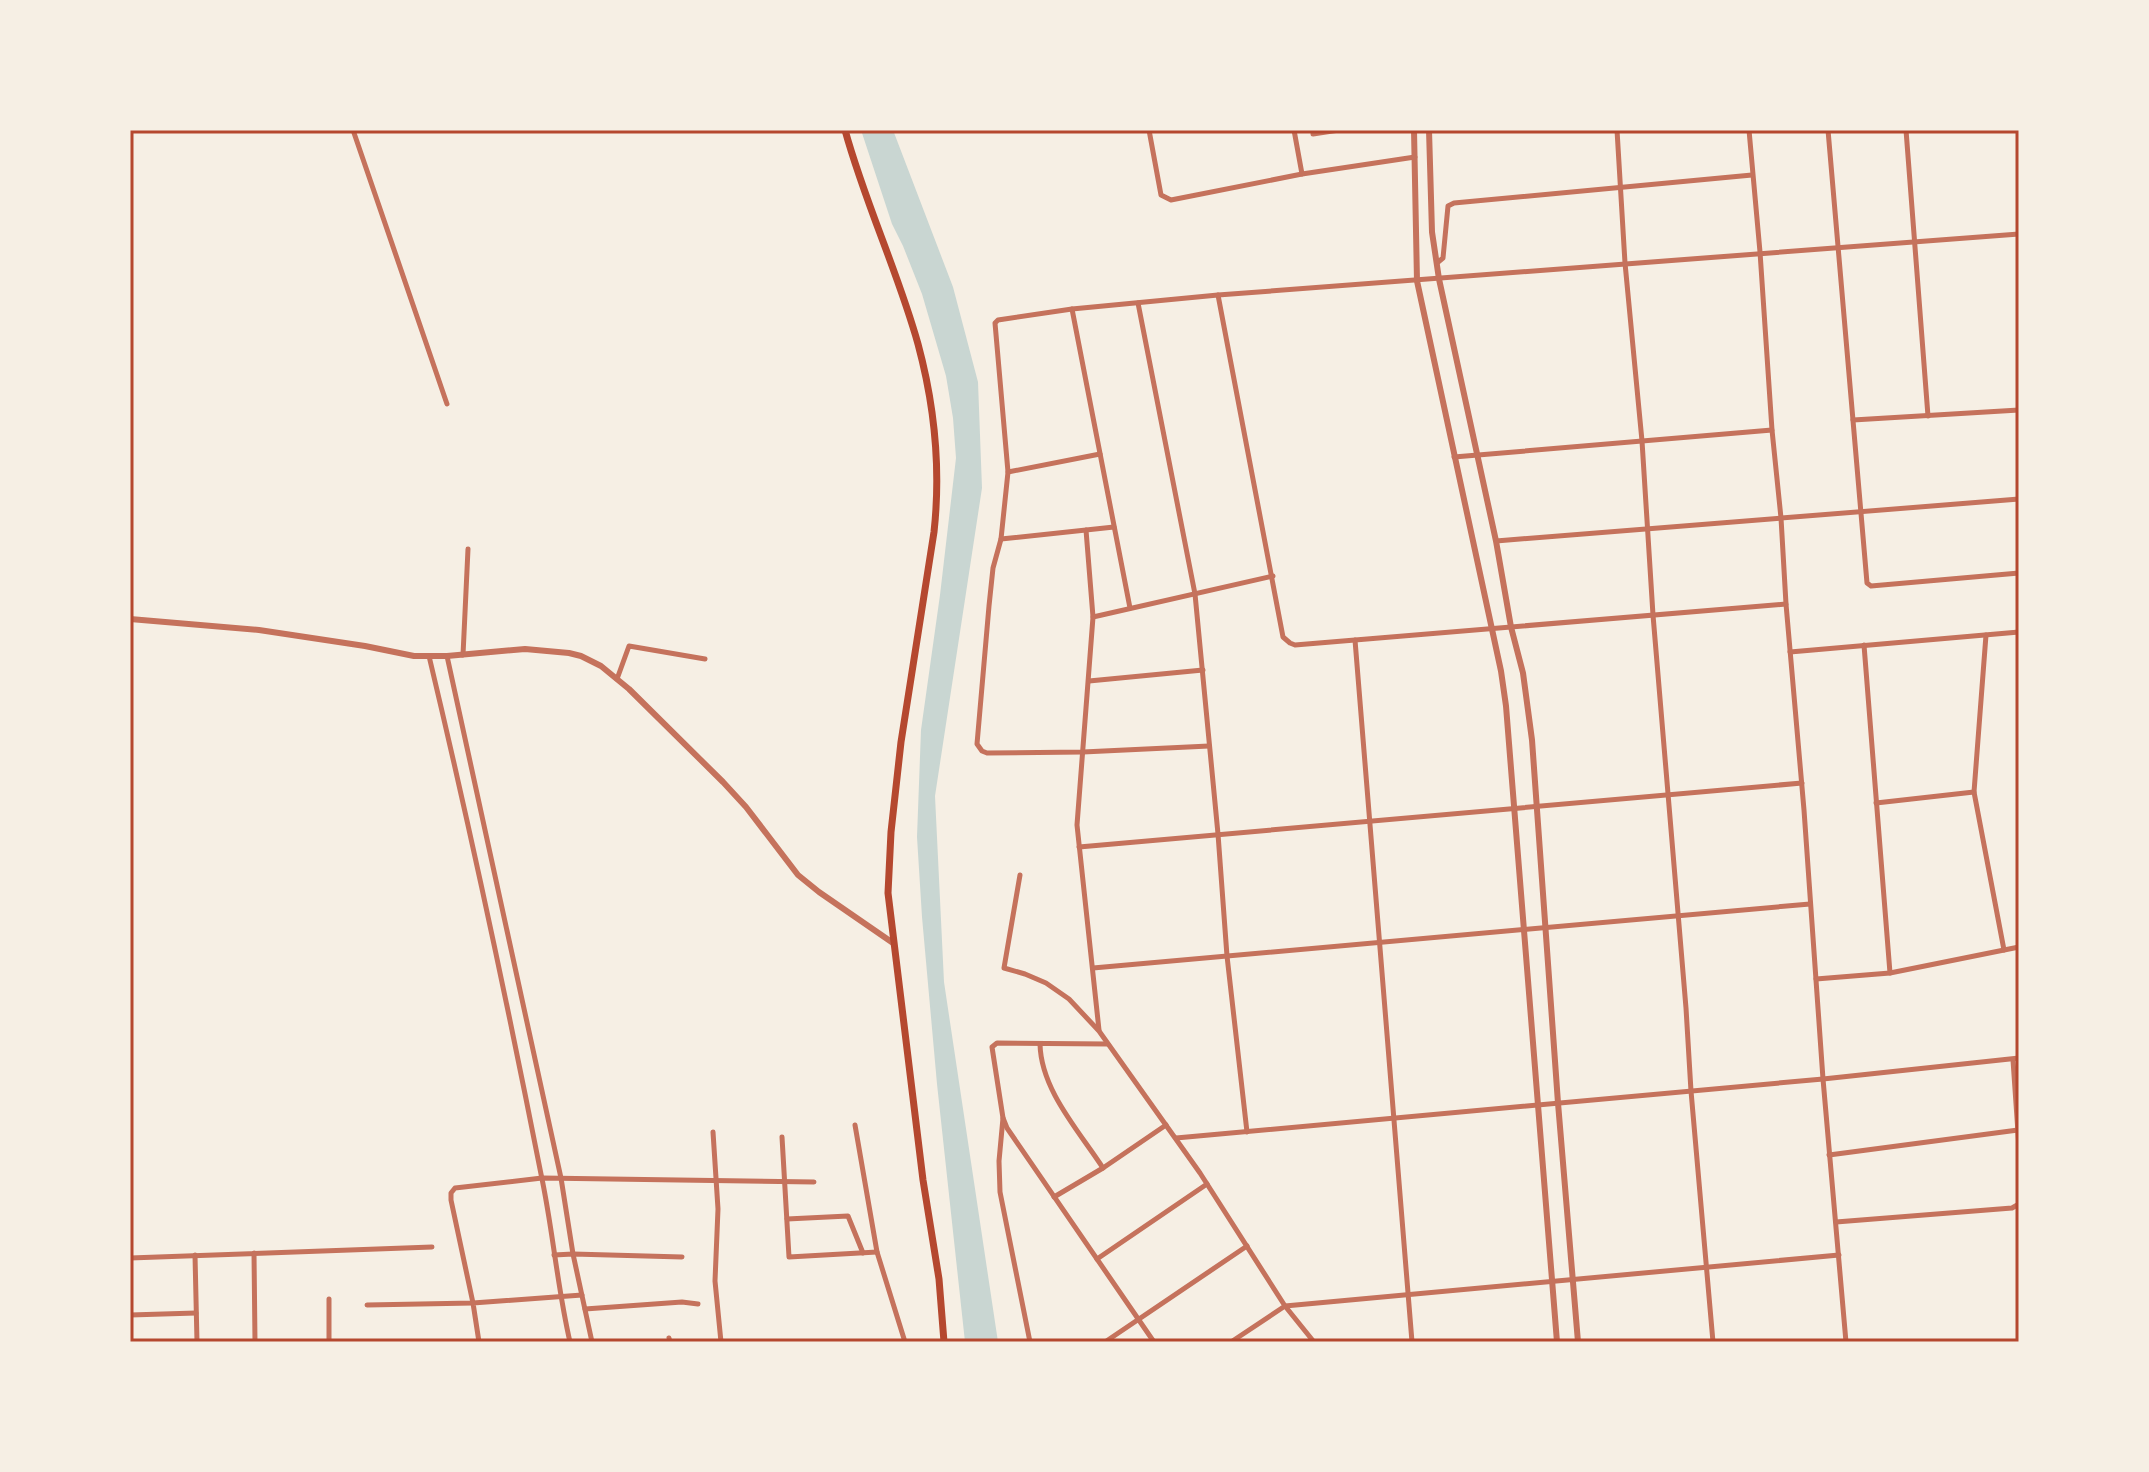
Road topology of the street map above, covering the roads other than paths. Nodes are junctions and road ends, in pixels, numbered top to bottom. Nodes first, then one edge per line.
1 (353, 130) edge
2 (845, 130) edge
3 (1149, 130) edge
4 (1294, 130) edge
5 (1313, 130) edge
6 (1339, 130) edge
7 (1414, 130) edge
8 (1429, 130) edge
9 (1617, 130) edge
10 (1749, 130) edge
11 (1828, 130) edge
12 (1906, 130) edge
13 (1415, 157) junction
14 (1302, 174) junction
15 (1752, 175) junction
16 (1621, 187) junction
17 (2019, 234) edge
18 (1916, 242) junction
19 (1840, 247) junction
20 (1760, 252) junction
21 (1625, 263) junction
22 (1436, 264) junction
23 (1439, 279) junction
24 (1417, 281) junction
25 (1218, 295) junction
26 (1138, 303) junction
27 (1072, 309) junction
28 (447, 404) dead end
29 (2019, 410) edge
30 (1928, 416) junction
31 (1853, 420) junction
32 (1772, 430) junction
33 (1642, 441) junction
34 (1100, 454) junction
35 (1478, 455) junction
36 (1454, 457) junction
37 (1008, 472) junction
38 (2019, 499) edge
39 (1860, 512) junction
40 (1781, 518) junction
41 (1114, 527) junction
42 (1648, 529) junction
43 (1086, 530) junction
44 (1001, 539) junction
45 (1496, 541) junction
46 (468, 549) dead end
47 (2019, 573) edge
48 (1273, 576) junction
49 (1195, 594) junction
50 (1786, 604) junction
51 (1130, 608) junction
52 (1653, 615) junction
53 (1093, 617) junction
54 (130, 619) edge
55 (1511, 627) junction
56 (1491, 629) junction
57 (2019, 632) edge
58 (1986, 635) junction
59 (1355, 640) junction
60 (1864, 645) junction
61 (1790, 652) junction
62 (463, 655) junction
63 (429, 656) junction
64 (447, 656) junction
65 (705, 659) dead end
66 (1203, 670) junction
67 (617, 679) junction
68 (1089, 681) junction
69 (1209, 746) junction
70 (1083, 752) junction
71 (1802, 783) junction
72 (1974, 792) junction
73 (1667, 795) junction
74 (1876, 803) junction
75 (1537, 806) junction
76 (1514, 808) junction
77 (1370, 821) junction
78 (1218, 834) junction
79 (1079, 847) junction
80 (1020, 875) dead end
81 (1810, 904) junction
82 (1677, 916) junction
83 (1545, 927) junction
84 (1523, 929) junction
85 (1379, 942) junction
86 (893, 943) junction
87 (2019, 947) edge
88 (2004, 950) junction
89 (1227, 956) junction
90 (1093, 968) junction
91 (1890, 973) junction
92 (1816, 979) junction
93 (1099, 1031) junction
94 (1040, 1044) junction
95 (1109, 1044) junction
96 (2016, 1059) edge
97 (1823, 1079) junction
98 (1691, 1091) junction
99 (1558, 1103) junction
100 (1537, 1105) junction
101 (1003, 1118) junction
102 (1396, 1118) junction
103 (855, 1125) dead end
104 (1166, 1125) junction
105 (2018, 1130) edge
106 (713, 1132) dead end
107 (1247, 1132) junction
108 (782, 1137) dead end
109 (1176, 1138) junction
110 (2019, 1147) edge
111 (1829, 1155) junction
112 (1103, 1168) junction
113 (542, 1178) junction
114 (561, 1178) junction
115 (716, 1182) junction
116 (784, 1182) junction
117 (814, 1182) dead end
118 (1207, 1184) junction
119 (1054, 1197) junction
120 (2019, 1204) edge
121 (787, 1219) junction
122 (1836, 1222) junction
123 (1247, 1246) junction
124 (432, 1247) dead end
125 (877, 1252) junction
126 (254, 1253) junction
127 (863, 1253) junction
128 (573, 1254) junction
129 (195, 1255) junction
130 (554, 1255) junction
131 (1839, 1255) junction
132 (682, 1257) dead end
133 (130, 1258) edge
134 (1097, 1259) junction
135 (1706, 1267) junction
136 (1573, 1279) junction
137 (1552, 1281) junction
138 (1409, 1294) junction
139 (582, 1295) junction
140 (559, 1296) junction
141 (329, 1299) dead end
142 (473, 1303) junction
143 (698, 1304) dead end
144 (367, 1305) dead end
145 (1285, 1306) junction
146 (585, 1309) junction
147 (196, 1313) junction
148 (130, 1315) edge
149 (1138, 1319) junction
150 (197, 1342) edge
151 (255, 1342) edge
152 (329, 1342) edge
153 (479, 1342) edge
154 (570, 1342) edge
155 (592, 1342) edge
156 (721, 1342) edge
157 (905, 1342) edge
158 (944, 1342) edge
159 (1030, 1342) edge
160 (1105, 1342) edge
161 (1154, 1342) edge
162 (1231, 1342) edge
163 (1314, 1342) edge
164 (1412, 1342) edge
165 (1557, 1342) edge
166 (1578, 1342) edge
167 (1713, 1342) edge
168 (1846, 1342) edge

1 - 28 street
2 - 86 main road
3 - 14 street
4 - 14 street
5 - 6 street
7 - 13 street
8 - 22 street
9 - 16 street
10 - 15 street
11 - 19 street
12 - 18 street
13 - 14 street
13 - 24 street
15 - 16 street
15 - 20 street
16 - 21 street
16 - 22 street
17 - 18 street
18 - 19 street
18 - 30 street
19 - 20 street
19 - 31 street
20 - 21 street
20 - 32 street
21 - 23 street
21 - 33 street
22 - 23 street
23 - 24 street
23 - 35 street
24 - 25 street
24 - 36 street
25 - 26 street
25 - 48 street
26 - 27 street
26 - 49 street
27 - 34 street
27 - 37 street
29 - 30 street
30 - 31 street
31 - 39 street
32 - 33 street
32 - 40 street
33 - 35 street
33 - 42 street
34 - 37 street
34 - 41 street
35 - 36 street
35 - 45 street
36 - 56 street
37 - 44 street
38 - 39 street
39 - 40 street
39 - 47 street
40 - 42 street
40 - 50 street
41 - 43 street
41 - 51 street
42 - 45 street
42 - 52 street
43 - 44 street
43 - 53 street
44 - 70 street
45 - 55 street
46 - 62 street
48 - 49 street
48 - 59 street
49 - 51 street
49 - 66 street
50 - 52 street
50 - 61 street
51 - 53 street
52 - 55 street
52 - 73 street
53 - 68 street
54 - 63 street
55 - 56 street
55 - 75 street
56 - 59 street
56 - 76 street
57 - 58 street
58 - 60 street
58 - 72 street
59 - 77 street
60 - 61 street
60 - 74 street
61 - 71 street
62 - 64 street
62 - 67 street
63 - 64 street
63 - 113 street
64 - 114 street
65 - 67 street
66 - 68 street
66 - 69 street
67 - 86 street
68 - 70 street
69 - 70 street
69 - 78 street
70 - 79 street
71 - 73 street
71 - 81 street
72 - 74 street
72 - 88 street
73 - 75 street
73 - 82 street
74 - 91 street
75 - 76 street
75 - 83 street
76 - 77 street
76 - 84 street
77 - 78 street
77 - 85 street
78 - 79 street
78 - 89 street
79 - 90 street
80 - 93 street
81 - 82 street
81 - 92 street
82 - 83 street
82 - 98 street
83 - 84 street
83 - 99 street
84 - 85 street
84 - 100 street
85 - 89 street
85 - 102 street
86 - 158 main road
87 - 88 street
88 - 91 street
89 - 90 street
89 - 107 street
90 - 93 street
91 - 92 street
92 - 97 street
93 - 95 street
94 - 95 street
94 - 101 street
94 - 112 street
95 - 104 street
96 - 97 street
96 - 105 street
97 - 98 street
97 - 111 street
98 - 99 street
98 - 135 street
99 - 100 street
99 - 136 street
100 - 102 street
100 - 137 street
101 - 119 street
101 - 159 street
102 - 107 street
102 - 138 street
103 - 125 street
104 - 109 street
104 - 112 street
105 - 110 street
105 - 111 street
106 - 115 street
107 - 109 street
108 - 116 street
109 - 118 street
111 - 122 street
112 - 119 street
113 - 114 street
113 - 130 street
113 - 142 street
114 - 115 street
114 - 128 street
115 - 116 street
115 - 156 street
116 - 117 street
116 - 121 street
118 - 123 street
118 - 134 street
119 - 134 street
120 - 122 street
121 - 127 street
121 - 127 street
122 - 131 street
123 - 145 street
123 - 149 street
124 - 126 street
125 - 127 street
125 - 157 street
126 - 129 street
126 - 151 street
128 - 130 street
128 - 132 street
128 - 139 street
129 - 133 street
129 - 147 street
130 - 140 street
131 - 135 street
131 - 168 street
134 - 149 street
135 - 136 street
135 - 167 street
136 - 137 street
136 - 166 street
137 - 138 street
137 - 165 street
138 - 145 street
138 - 164 street
139 - 140 street
139 - 146 street
140 - 142 street
140 - 154 street
141 - 152 street
142 - 144 street
142 - 153 street
143 - 146 street
145 - 162 street
145 - 163 street
146 - 155 street
147 - 148 street
147 - 150 street
149 - 160 street
149 - 161 street

